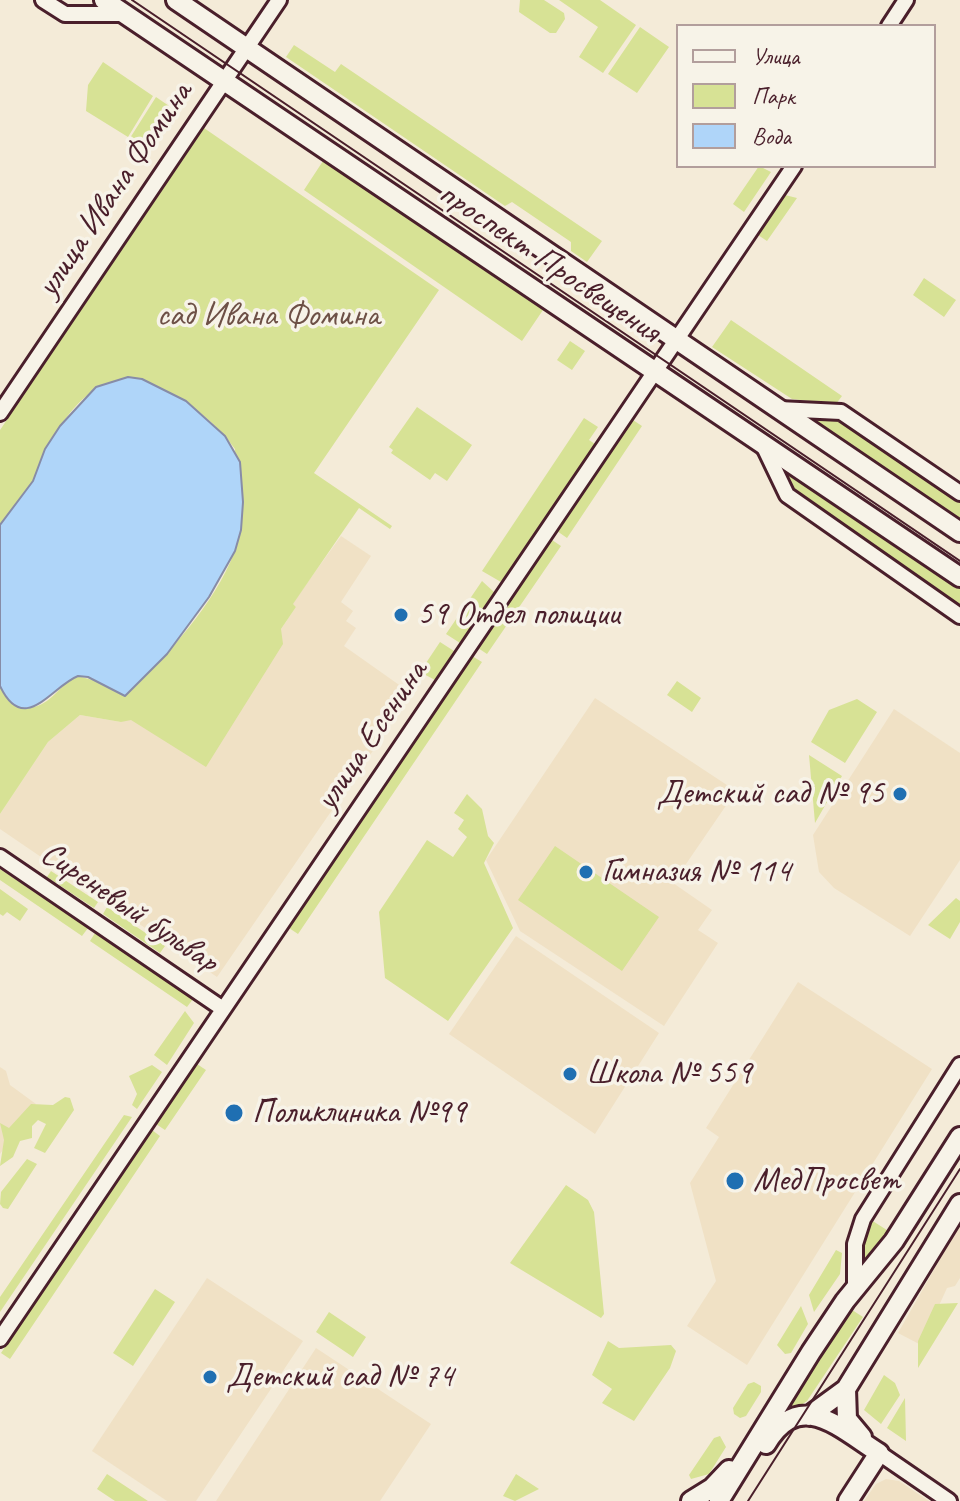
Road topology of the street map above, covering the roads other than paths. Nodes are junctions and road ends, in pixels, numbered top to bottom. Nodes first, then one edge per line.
1 (43, 0) edge
2 (104, 0) edge
3 (176, 0) edge
4 (279, 0) edge
5 (906, 0) edge
6 (124, 14) junction
7 (890, 24) edge
8 (247, 48) junction
9 (224, 82) junction
10 (793, 168) edge
11 (677, 339) junction
12 (654, 373) junction
13 (779, 409) junction
14 (0, 413) edge
15 (761, 441) junction
16 (960, 493) edge
17 (960, 532) edge
18 (960, 577) edge
19 (960, 616) edge
20 (0, 857) edge
21 (223, 1009) junction
22 (960, 1065) edge
23 (960, 1137) edge
24 (960, 1204) edge
25 (855, 1288) junction
26 (0, 1339) edge
27 (846, 1389) junction
28 (809, 1416) junction
29 (763, 1427) junction
30 (879, 1453) junction
31 (691, 1501) edge
32 (719, 1501) edge
33 (731, 1501) edge
34 (848, 1501) edge
35 (949, 1501) edge

1 - 6 street
2 - 6 main road, проспект Просвещения
3 - 8 main road, проспект Просвещения
4 - 8 street, улица Ивана Фомина
5 - 7 street
6 - 9 main road, проспект Просвещения
8 - 9 street, улица Ивана Фомина
8 - 11 main road, проспект Просвещения
9 - 12 main road, проспект Просвещения
9 - 14 street, улица Ивана Фомина
10 - 11 street, улица Есенина
11 - 12 street, улица Есенина
11 - 13 main road, проспект Просвещения
12 - 15 main road, проспект Просвещения
12 - 21 street, улица Есенина
13 - 16 street
13 - 17 main road, проспект Просвещения
15 - 18 main road, проспект Просвещения
15 - 19 street
20 - 21 street, Сиреневый бульвар
21 - 26 street, улица Есенина
22 - 25 street
23 - 25 main road
24 - 27 main road
25 - 29 main road
27 - 28 main road
27 - 30 main road
28 - 30 main road
28 - 33 main road
29 - 31 main road
29 - 32 main road
30 - 34 main road
30 - 35 street

